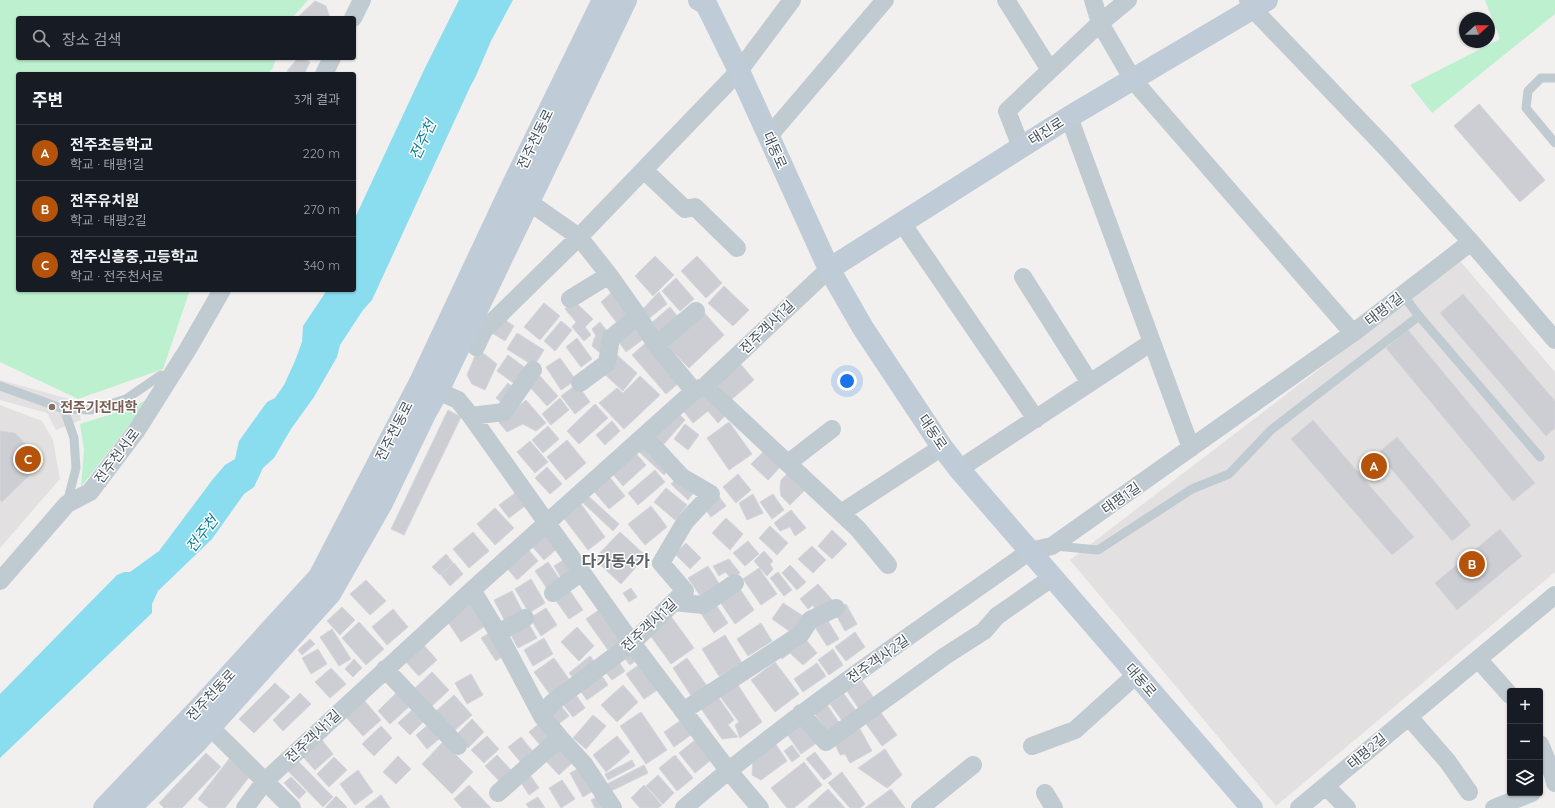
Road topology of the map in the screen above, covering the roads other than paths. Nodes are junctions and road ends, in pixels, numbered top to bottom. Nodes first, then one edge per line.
1 (362, 0) edge
2 (603, 0) edge
3 (626, 0) edge
4 (792, 0) edge
5 (885, 0) edge
6 (1006, 0) edge
7 (1092, 0) edge
8 (1128, 0) edge
9 (705, 1) edge
10 (1256, 3) edge
11 (354, 16) edge
12 (1100, 23) junction
13 (331, 60) edge
14 (1050, 70) junction
15 (739, 71) junction
16 (325, 72) edge
17 (1555, 78) edge
18 (1134, 80) junction
19 (1069, 117) junction
20 (769, 136) junction
21 (1555, 143) edge
22 (1021, 147) junction
23 (644, 170) junction
24 (529, 202) junction
25 (902, 223) junction
26 (579, 237) junction
27 (1471, 242) junction
28 (737, 248) dead end
29 (829, 269) junction
30 (609, 275) junction
31 (1023, 277) dead end
32 (221, 292) edge
33 (1403, 294) junction
34 (570, 299) dead end
35 (696, 311) dead end
36 (638, 316) junction
37 (1419, 316) junction
38 (1353, 333) junction
39 (1555, 340) edge
40 (1152, 342) junction
41 (656, 345) junction
42 (476, 347) dead end
43 (533, 370) dead end
44 (169, 377) junction
45 (580, 383) dead end
46 (1090, 383) junction
47 (0, 386) edge
48 (699, 389) junction
49 (438, 391) junction
50 (64, 409) junction
51 (471, 416) junction
52 (1036, 418) junction
53 (832, 429) dead end
54 (644, 436) junction
55 (942, 447) junction
56 (1191, 448) junction
57 (1540, 457) dead end
58 (788, 463) junction
59 (959, 469) junction
60 (67, 504) junction
61 (841, 513) junction
62 (546, 523) junction
63 (1052, 546) junction
64 (1030, 551) junction
65 (888, 564) dead end
66 (582, 572) junction
67 (1053, 578) junction
68 (0, 581) edge
69 (734, 583) dead end
70 (472, 590) junction
71 (553, 593) dead end
72 (1555, 595) edge
73 (674, 602) junction
74 (836, 608) dead end
75 (525, 618) dead end
76 (498, 633) junction
77 (632, 643) junction
78 (1478, 660) junction
79 (385, 669) junction
80 (1137, 674) junction
81 (1507, 692) edge
82 (684, 711) junction
83 (802, 713) junction
84 (542, 716) junction
85 (1408, 717) junction
86 (210, 727) junction
87 (560, 738) junction
88 (458, 746) dead end
89 (1032, 746) dead end
90 (1543, 749) edge
91 (1551, 761) edge
92 (973, 765) dead end
93 (728, 770) junction
94 (265, 781) junction
95 (1555, 783) edge
96 (1326, 786) junction
97 (1543, 789) edge
98 (1469, 792) dead end
99 (498, 793) dead end
100 (1045, 793) dead end
101 (1524, 796) edge
102 (104, 808) edge
103 (130, 808) edge
104 (245, 808) edge
105 (292, 808) edge
106 (613, 808) edge
107 (684, 808) edge
108 (760, 808) edge
109 (920, 808) edge
110 (1054, 808) edge
111 (1252, 808) edge
112 (1299, 808) edge
113 (1347, 808) edge
114 (1494, 808) edge

1 - 11 street
2 - 102 street, 전주천동로
3 - 24 street, 전주천동로
4 - 15 street
5 - 20 street
6 - 14 street
7 - 12 street
8 - 12 street
9 - 15 street, 대동로
10 - 18 street, 태진로
10 - 27 street
12 - 14 street
12 - 18 street
13 - 16 street
14 - 22 street
15 - 20 street, 대동로
15 - 23 street
17 - 21 lane
18 - 19 street, 태진로
18 - 38 street
19 - 22 street, 태진로
19 - 40 street
20 - 29 street, 대동로
22 - 25 street, 태진로
23 - 26 street
23 - 28 street
24 - 26 street
24 - 49 street, 전주천동로
25 - 29 street, 태진로
25 - 52 street
26 - 30 street
26 - 42 street
27 - 33 street, 태평1길
27 - 39 street
29 - 48 street, 전주객사1길
29 - 55 street, 대동로
30 - 34 street
30 - 36 street
31 - 46 street
32 - 44 street, 전주천서로
33 - 37 lane
33 - 38 street, 태평1길
35 - 41 street
36 - 41 street
36 - 45 street
37 - 57 lane
37 - 63 lane
38 - 56 street, 태평1길
40 - 46 street
40 - 56 street
41 - 48 street
43 - 51 street
44 - 50 lane
44 - 60 street, 전주천서로
46 - 52 street
47 - 50 lane
48 - 54 street, 전주객사1길
48 - 58 street
49 - 51 street
49 - 86 street, 전주천동로
50 - 60 lane
51 - 62 street
52 - 59 street
53 - 58 street
54 - 62 street, 전주객사1길
54 - 73 street, 전주객사1길
55 - 59 street, 대동로
55 - 61 street
56 - 63 street, 태평1길
58 - 61 street
59 - 64 street, 대동로
60 - 68 street, 전주천서로
61 - 65 street
62 - 66 street
62 - 70 street, 전주객사1길
63 - 64 street, 태평1길
64 - 67 street, 대동로
64 - 83 street, 전주객사2길
66 - 71 street
66 - 77 street
67 - 80 street, 대동로
67 - 83 street
69 - 73 street
70 - 76 street
70 - 79 street, 전주객사1길
72 - 78 street, 태평2길
73 - 77 street, 전주객사1길
74 - 82 street
75 - 76 street
76 - 84 street
77 - 82 street
77 - 84 street, 전주객사1길
78 - 81 street
78 - 85 street, 태평2길
79 - 88 street
79 - 94 street, 전주객사1길
80 - 89 street
80 - 111 street, 대동로
82 - 93 street
83 - 93 street, 전주객사2길
84 - 87 street
85 - 96 street, 태평2길
85 - 98 street
86 - 94 street
86 - 103 street, 전주천동로
87 - 99 street
87 - 106 street
90 - 91 street
91 - 95 street
92 - 109 street
93 - 107 street, 전주객사2길
93 - 108 street
94 - 104 street, 전주객사1길
94 - 105 street
95 - 97 street
96 - 112 street, 태평2길
96 - 113 street
100 - 110 street
101 - 114 street

